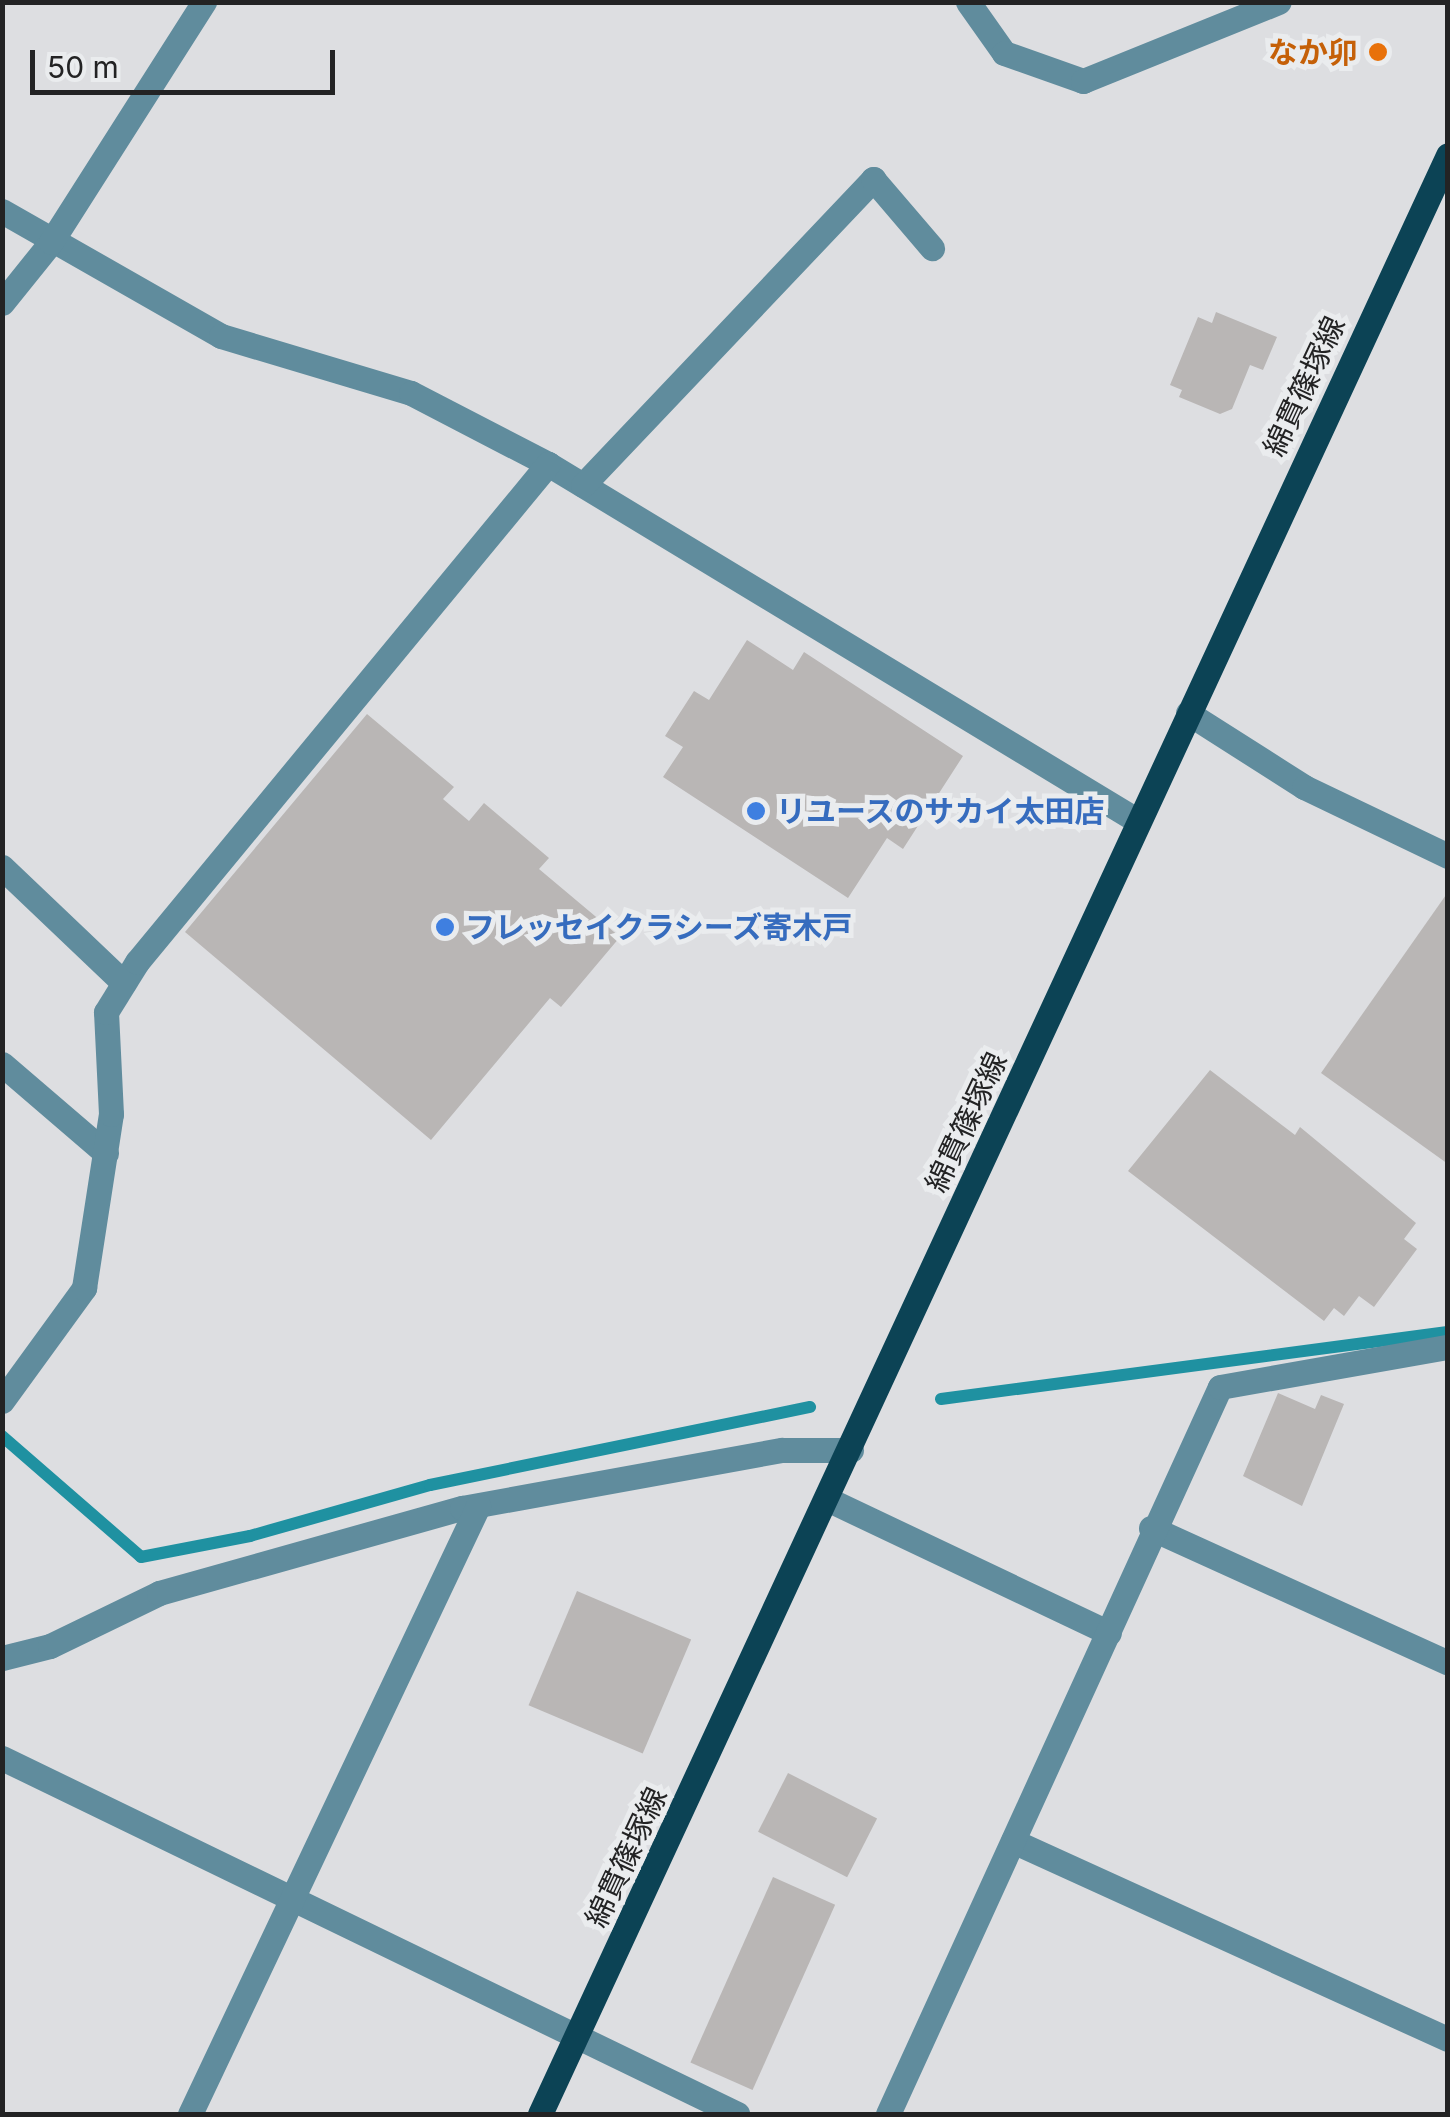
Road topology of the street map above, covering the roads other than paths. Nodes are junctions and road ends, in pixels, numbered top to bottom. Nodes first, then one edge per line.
1 (204, 2) edge
2 (968, 2) edge
3 (1279, 2) edge
4 (1448, 154) edge
5 (2, 211) edge
6 (51, 242) junction
7 (932, 248) dead end
8 (2, 303) edge
9 (548, 464) junction
10 (583, 485) junction
11 (1188, 714) junction
12 (1138, 821) junction
13 (1448, 856) edge
14 (2, 867) edge
15 (124, 983) junction
16 (2, 1064) edge
17 (106, 1154) junction
18 (1448, 1347) edge
19 (2, 1400) edge
20 (852, 1450) junction
21 (827, 1498) junction
22 (478, 1506) junction
23 (1150, 1528) junction
24 (1108, 1633) junction
25 (2, 1658) edge
26 (1448, 1663) edge
27 (2, 1758) edge
28 (1013, 1841) junction
29 (292, 1901) junction
30 (1448, 2040) edge
31 (577, 2041) junction
32 (190, 2114) edge
33 (540, 2114) edge
34 (737, 2114) edge
35 (888, 2114) edge

1 - 6 street
2 - 3 street
4 - 11 main road, 綿貫篠塚線
5 - 6 street
6 - 8 street
6 - 9 street
7 - 10 street
9 - 10 street
9 - 15 street
10 - 12 street
11 - 12 main road, 綿貫篠塚線
11 - 13 street
12 - 20 main road, 綿貫篠塚線
14 - 15 street
15 - 17 street
16 - 17 street
17 - 19 street
18 - 23 street
20 - 21 main road, 綿貫篠塚線
20 - 22 street
21 - 24 street
21 - 31 main road, 綿貫篠塚線
22 - 25 street
22 - 29 street
23 - 24 street
23 - 26 street
24 - 28 street
27 - 29 street
28 - 30 street
28 - 35 street
29 - 31 street
29 - 32 street
31 - 33 main road, 綿貫篠塚線
31 - 34 street

